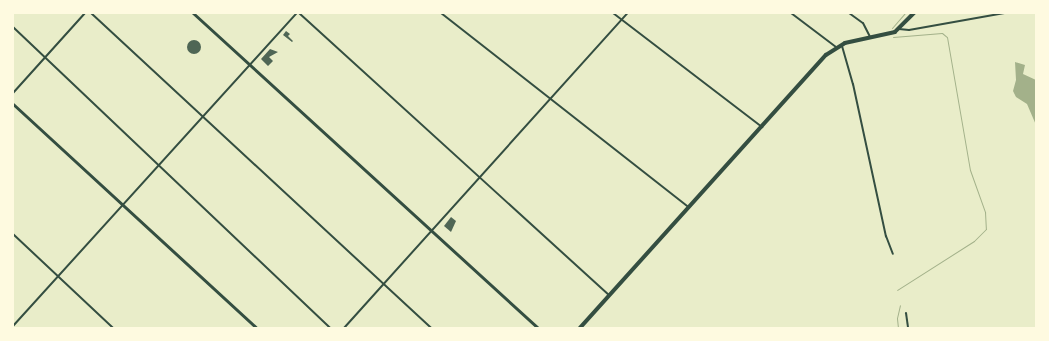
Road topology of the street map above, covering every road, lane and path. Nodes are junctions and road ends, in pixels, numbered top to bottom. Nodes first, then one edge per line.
1 (85, 13) edge
2 (91, 13) edge
3 (193, 13) edge
4 (298, 13) edge
5 (441, 13) edge
6 (613, 13) edge
7 (628, 13) edge
8 (791, 13) edge
9 (849, 13) edge
10 (914, 13) edge
11 (1004, 13) edge
12 (622, 20) junction
13 (13, 27) edge
14 (899, 29) junction
15 (870, 37) junction
16 (842, 45) junction
17 (836, 47) junction
18 (45, 57) junction
19 (249, 64) junction
20 (13, 93) edge
21 (552, 100) junction
22 (13, 104) edge
23 (202, 115) junction
24 (762, 127) junction
25 (159, 164) junction
26 (480, 178) junction
27 (122, 204) junction
28 (689, 208) junction
29 (431, 231) junction
30 (13, 234) edge
31 (893, 254) dead end
32 (58, 277) junction
33 (384, 284) junction
34 (609, 296) junction
35 (906, 313) dead end
36 (13, 326) edge
37 (113, 328) edge
38 (257, 328) edge
39 (330, 328) edge
40 (344, 328) edge
41 (431, 328) edge
42 (538, 328) edge
43 (580, 328) edge
44 (908, 328) edge

1 - 18 street
2 - 23 street
3 - 19 street
4 - 19 street
4 - 26 street
5 - 21 street
6 - 12 street
7 - 12 street
8 - 17 street
9 - 15 street
10 - 14 main road
11 - 14 street
12 - 21 street
12 - 24 street
13 - 18 street
14 - 15 main road
15 - 16 main road
16 - 17 main road
16 - 31 street
17 - 24 main road
18 - 20 street
18 - 25 street
19 - 23 street
19 - 29 street
21 - 26 street
21 - 28 street
22 - 27 street
23 - 25 street
23 - 33 street
24 - 28 main road
25 - 27 street
25 - 39 street
26 - 29 street
26 - 34 street
27 - 32 street
27 - 38 street
28 - 34 main road
29 - 33 street
29 - 42 street
30 - 32 street
32 - 36 street
32 - 37 street
33 - 40 street
33 - 41 street
34 - 43 main road
35 - 44 street

